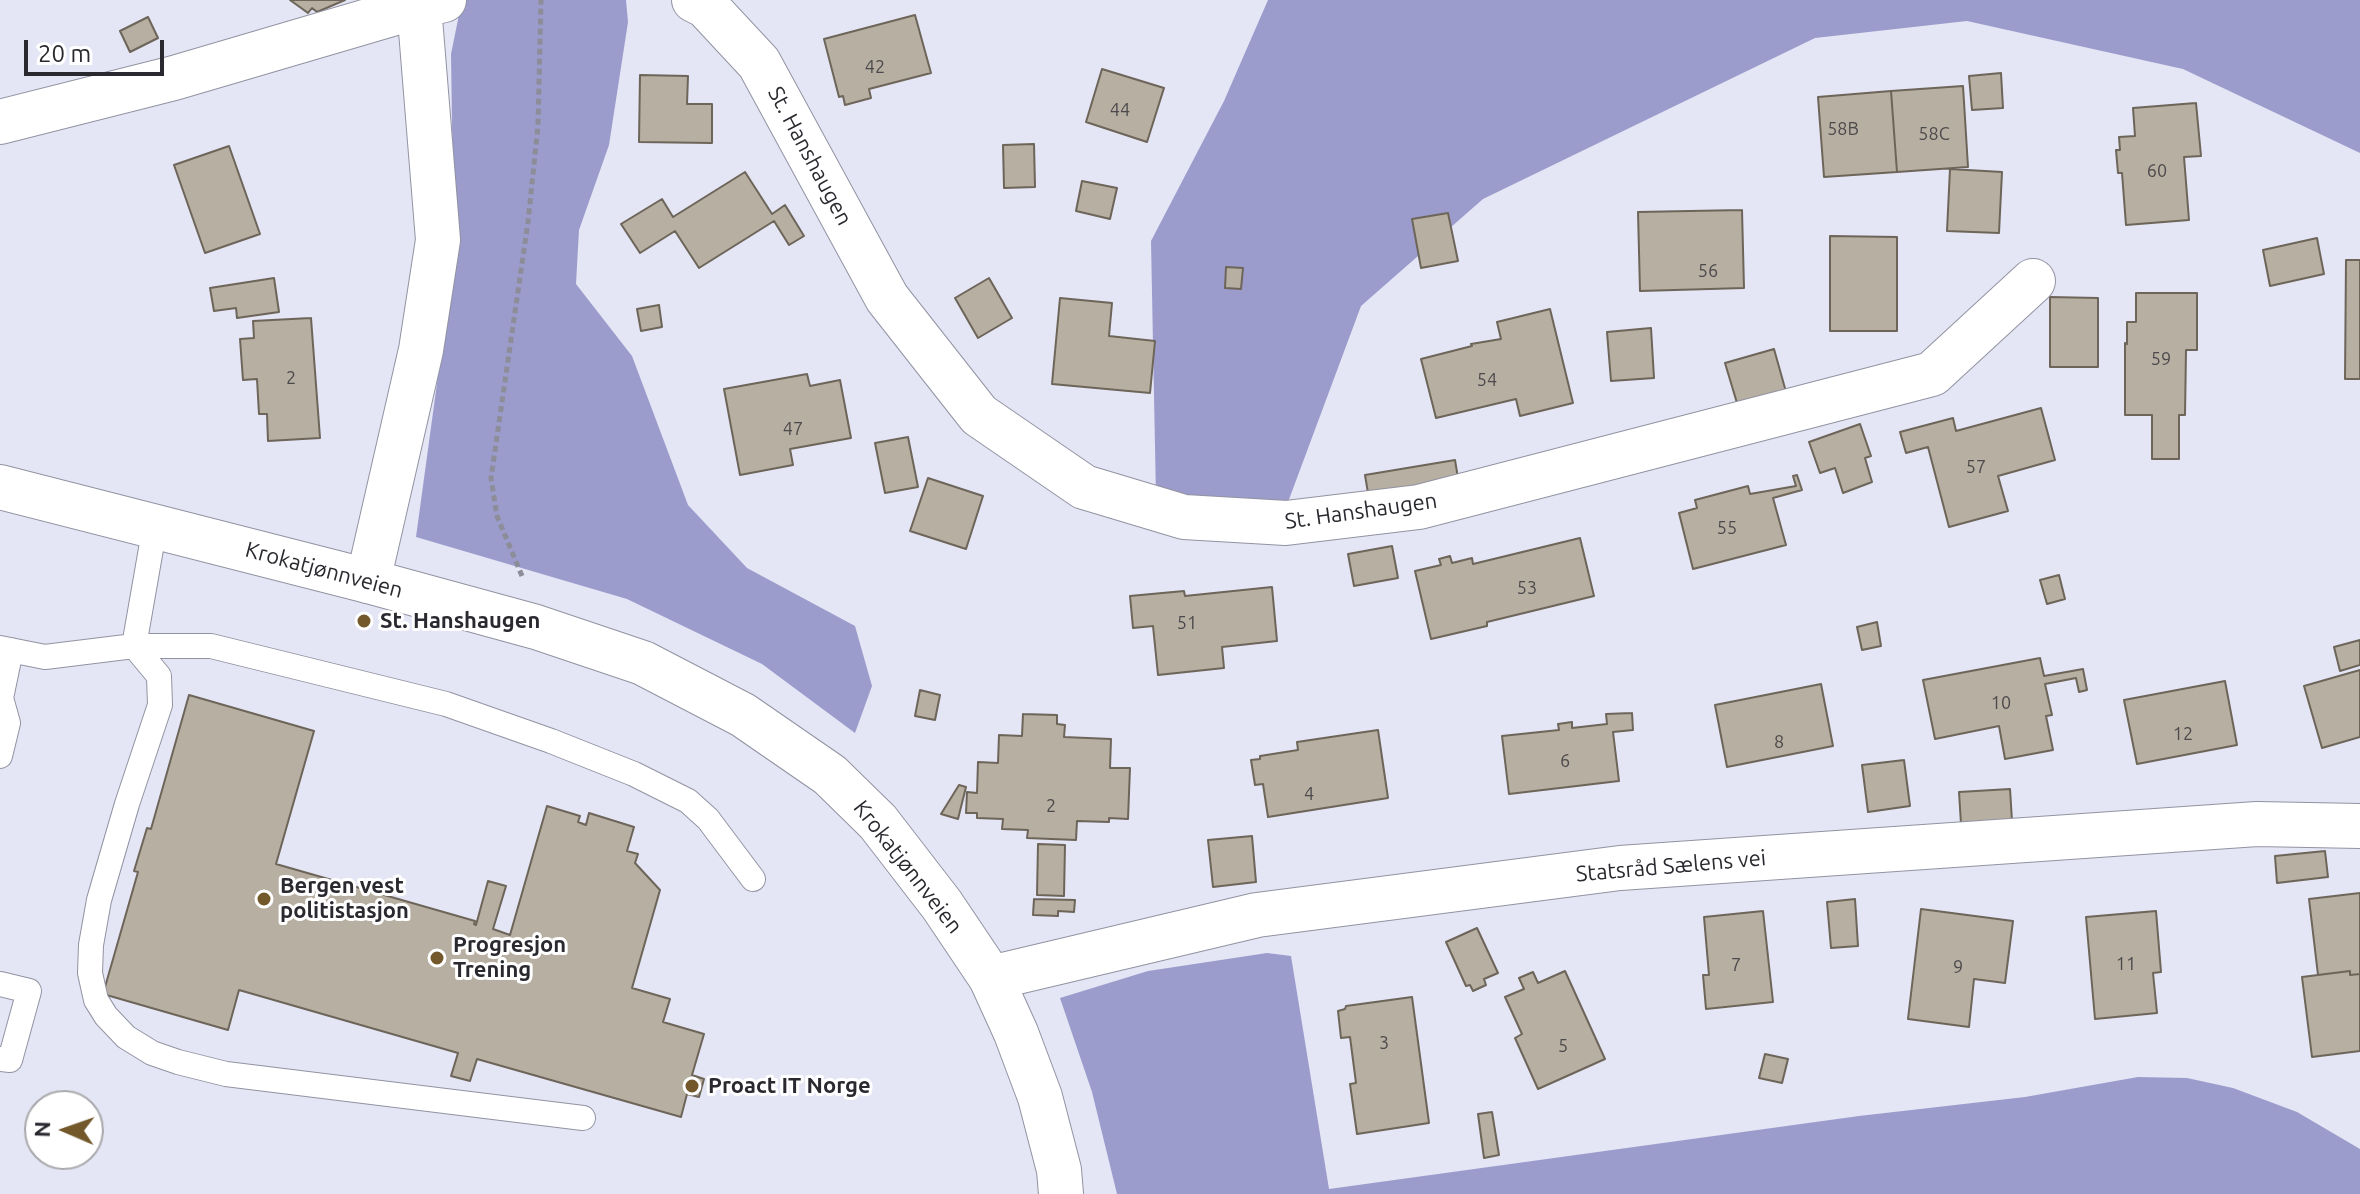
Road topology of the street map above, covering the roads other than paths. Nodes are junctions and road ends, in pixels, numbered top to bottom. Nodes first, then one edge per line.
1 (694, 0) edge
2 (426, 2) edge
3 (0, 122) edge
4 (2033, 281) dead end
5 (0, 487) edge
6 (155, 526) junction
7 (368, 581) junction
8 (134, 646) junction
9 (6, 649) edge
10 (0, 756) edge
11 (2360, 826) edge
12 (753, 879) dead end
13 (991, 978) junction
14 (0, 984) edge
15 (0, 1059) edge
16 (583, 1118) dead end
17 (1061, 1194) edge

1 - 4 street, St. Hanshaugen
2 - 3 street
2 - 7 street
5 - 6 street, Krokatjønnveien
6 - 7 street, Krokatjønnveien
6 - 8 lane
7 - 13 street, Krokatjønnveien
8 - 9 lane
8 - 12 lane
8 - 16 lane
9 - 10 lane
11 - 13 street, Statsråd Sælens vei
13 - 17 street, Krokatjønnveien
14 - 15 lane

